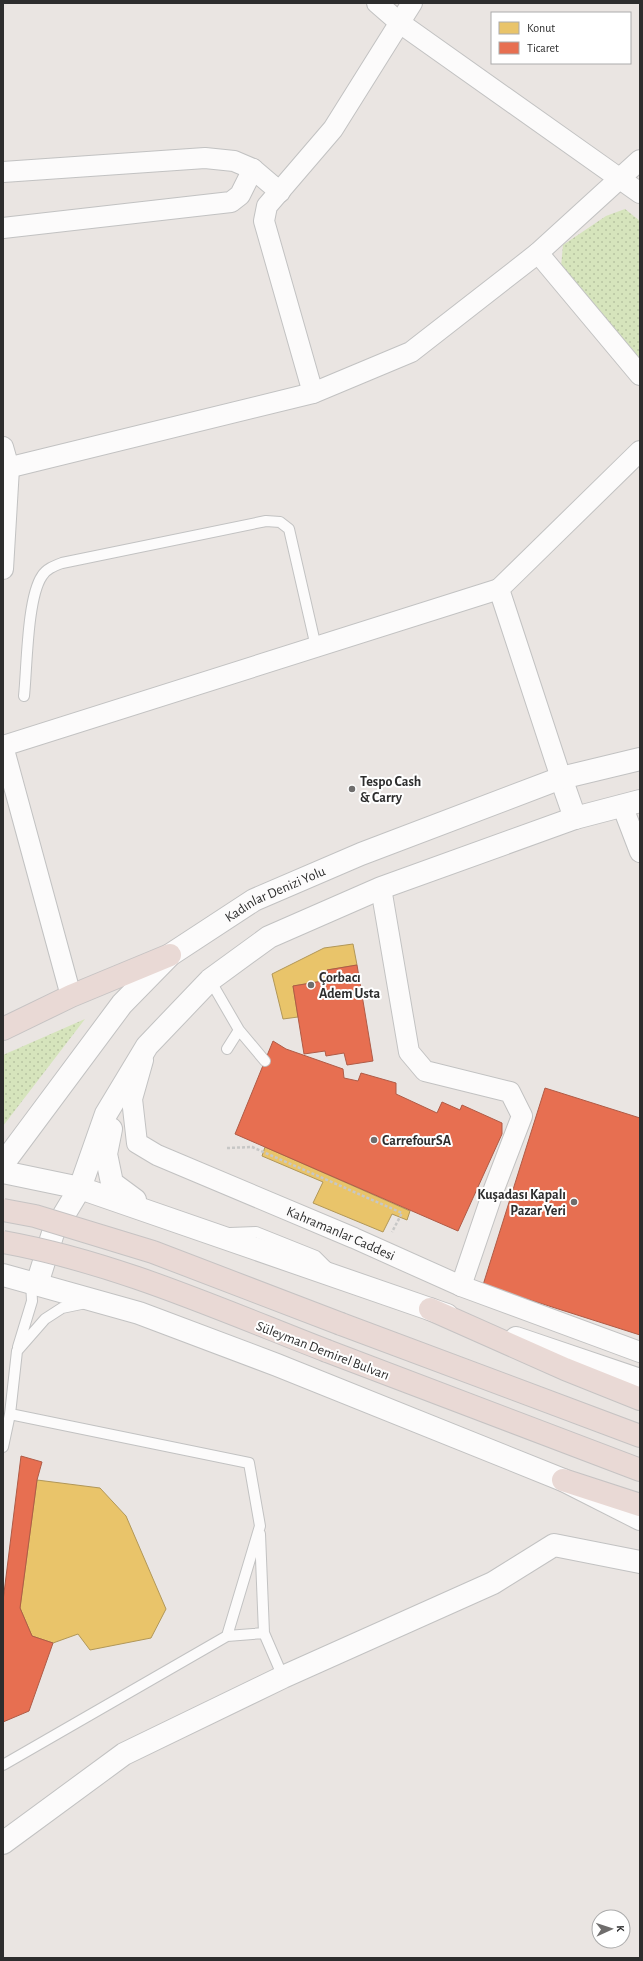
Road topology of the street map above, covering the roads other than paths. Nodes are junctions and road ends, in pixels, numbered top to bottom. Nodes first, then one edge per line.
1 (377, 3) edge
2 (412, 3) edge
3 (400, 23) junction
4 (640, 160) edge
5 (253, 169) junction
6 (3, 172) edge
7 (621, 179) junction
8 (280, 192) junction
9 (640, 193) edge
10 (3, 228) edge
11 (538, 253) junction
12 (640, 375) edge
13 (312, 394) junction
14 (3, 447) edge
15 (640, 451) edge
16 (6, 468) edge
17 (3, 569) edge
18 (499, 589) junction
19 (316, 647) junction
20 (24, 696) dead end
21 (3, 746) edge
22 (640, 759) edge
23 (561, 778) junction
24 (631, 803) edge
25 (575, 818) junction
26 (640, 852) edge
27 (381, 888) junction
28 (170, 955) junction
29 (210, 980) junction
30 (71, 996) junction
31 (3, 1028) edge
32 (239, 1030) junction
33 (147, 1046) junction
34 (228, 1049) dead end
35 (265, 1061) dead end
36 (116, 1098) junction
37 (3, 1164) edge
38 (3, 1172) edge
39 (80, 1188) junction
40 (3, 1210) edge
41 (148, 1211) junction
42 (3, 1242) edge
43 (3, 1275) edge
44 (34, 1283) junction
45 (461, 1286) junction
46 (430, 1309) junction
47 (139, 1313) junction
48 (17, 1351) junction
49 (640, 1352) edge
50 (640, 1380) edge
51 (640, 1399) edge
52 (10, 1414) junction
53 (640, 1436) edge
54 (3, 1447) edge
55 (640, 1470) edge
56 (563, 1480) junction
57 (640, 1505) edge
58 (640, 1519) edge
59 (260, 1526) junction
60 (640, 1562) edge
61 (264, 1633) junction
62 (227, 1636) junction
63 (283, 1677) junction
64 (3, 1765) edge
65 (3, 1843) edge

1 - 3 street
2 - 3 street
3 - 7 street
3 - 8 street
4 - 7 street
5 - 6 street
5 - 8 street
5 - 10 street
7 - 9 street
7 - 11 street
8 - 13 street
11 - 12 street
11 - 13 street
13 - 16 street
14 - 16 street
15 - 18 street
16 - 17 street
18 - 19 street
18 - 23 street
19 - 20 lane
19 - 21 street
21 - 30 street
22 - 23 main road, Kadınlar Denizi Yolu
23 - 25 main road
23 - 28 main road, Kadınlar Denizi Yolu
24 - 25 main road
24 - 26 street
25 - 27 main road
27 - 29 main road
27 - 45 street
28 - 30 highway
28 - 37 main road, Kadınlar Denizi Yolu
29 - 32 lane
29 - 33 main road
30 - 31 highway
32 - 34 lane
32 - 35 lane
33 - 36 main road
33 - 45 street, Kahramanlar Caddesi
36 - 39 main road
36 - 41 main road
38 - 39 main road
39 - 41 main road
39 - 44 main road
40 - 53 highway, bridge
41 - 46 main road
42 - 55 highway, Süleyman Demirel Bulvarı, bridge
43 - 44 main road
44 - 47 main road
44 - 48 lane
45 - 49 street, Kahramanlar Caddesi
46 - 50 main road
46 - 51 highway
47 - 48 lane
47 - 56 main road
48 - 52 lane
52 - 54 lane
52 - 59 lane
56 - 57 highway
56 - 58 main road
59 - 61 lane
59 - 62 lane
60 - 63 main road
61 - 62 lane
61 - 63 lane
62 - 64 lane
63 - 65 main road

